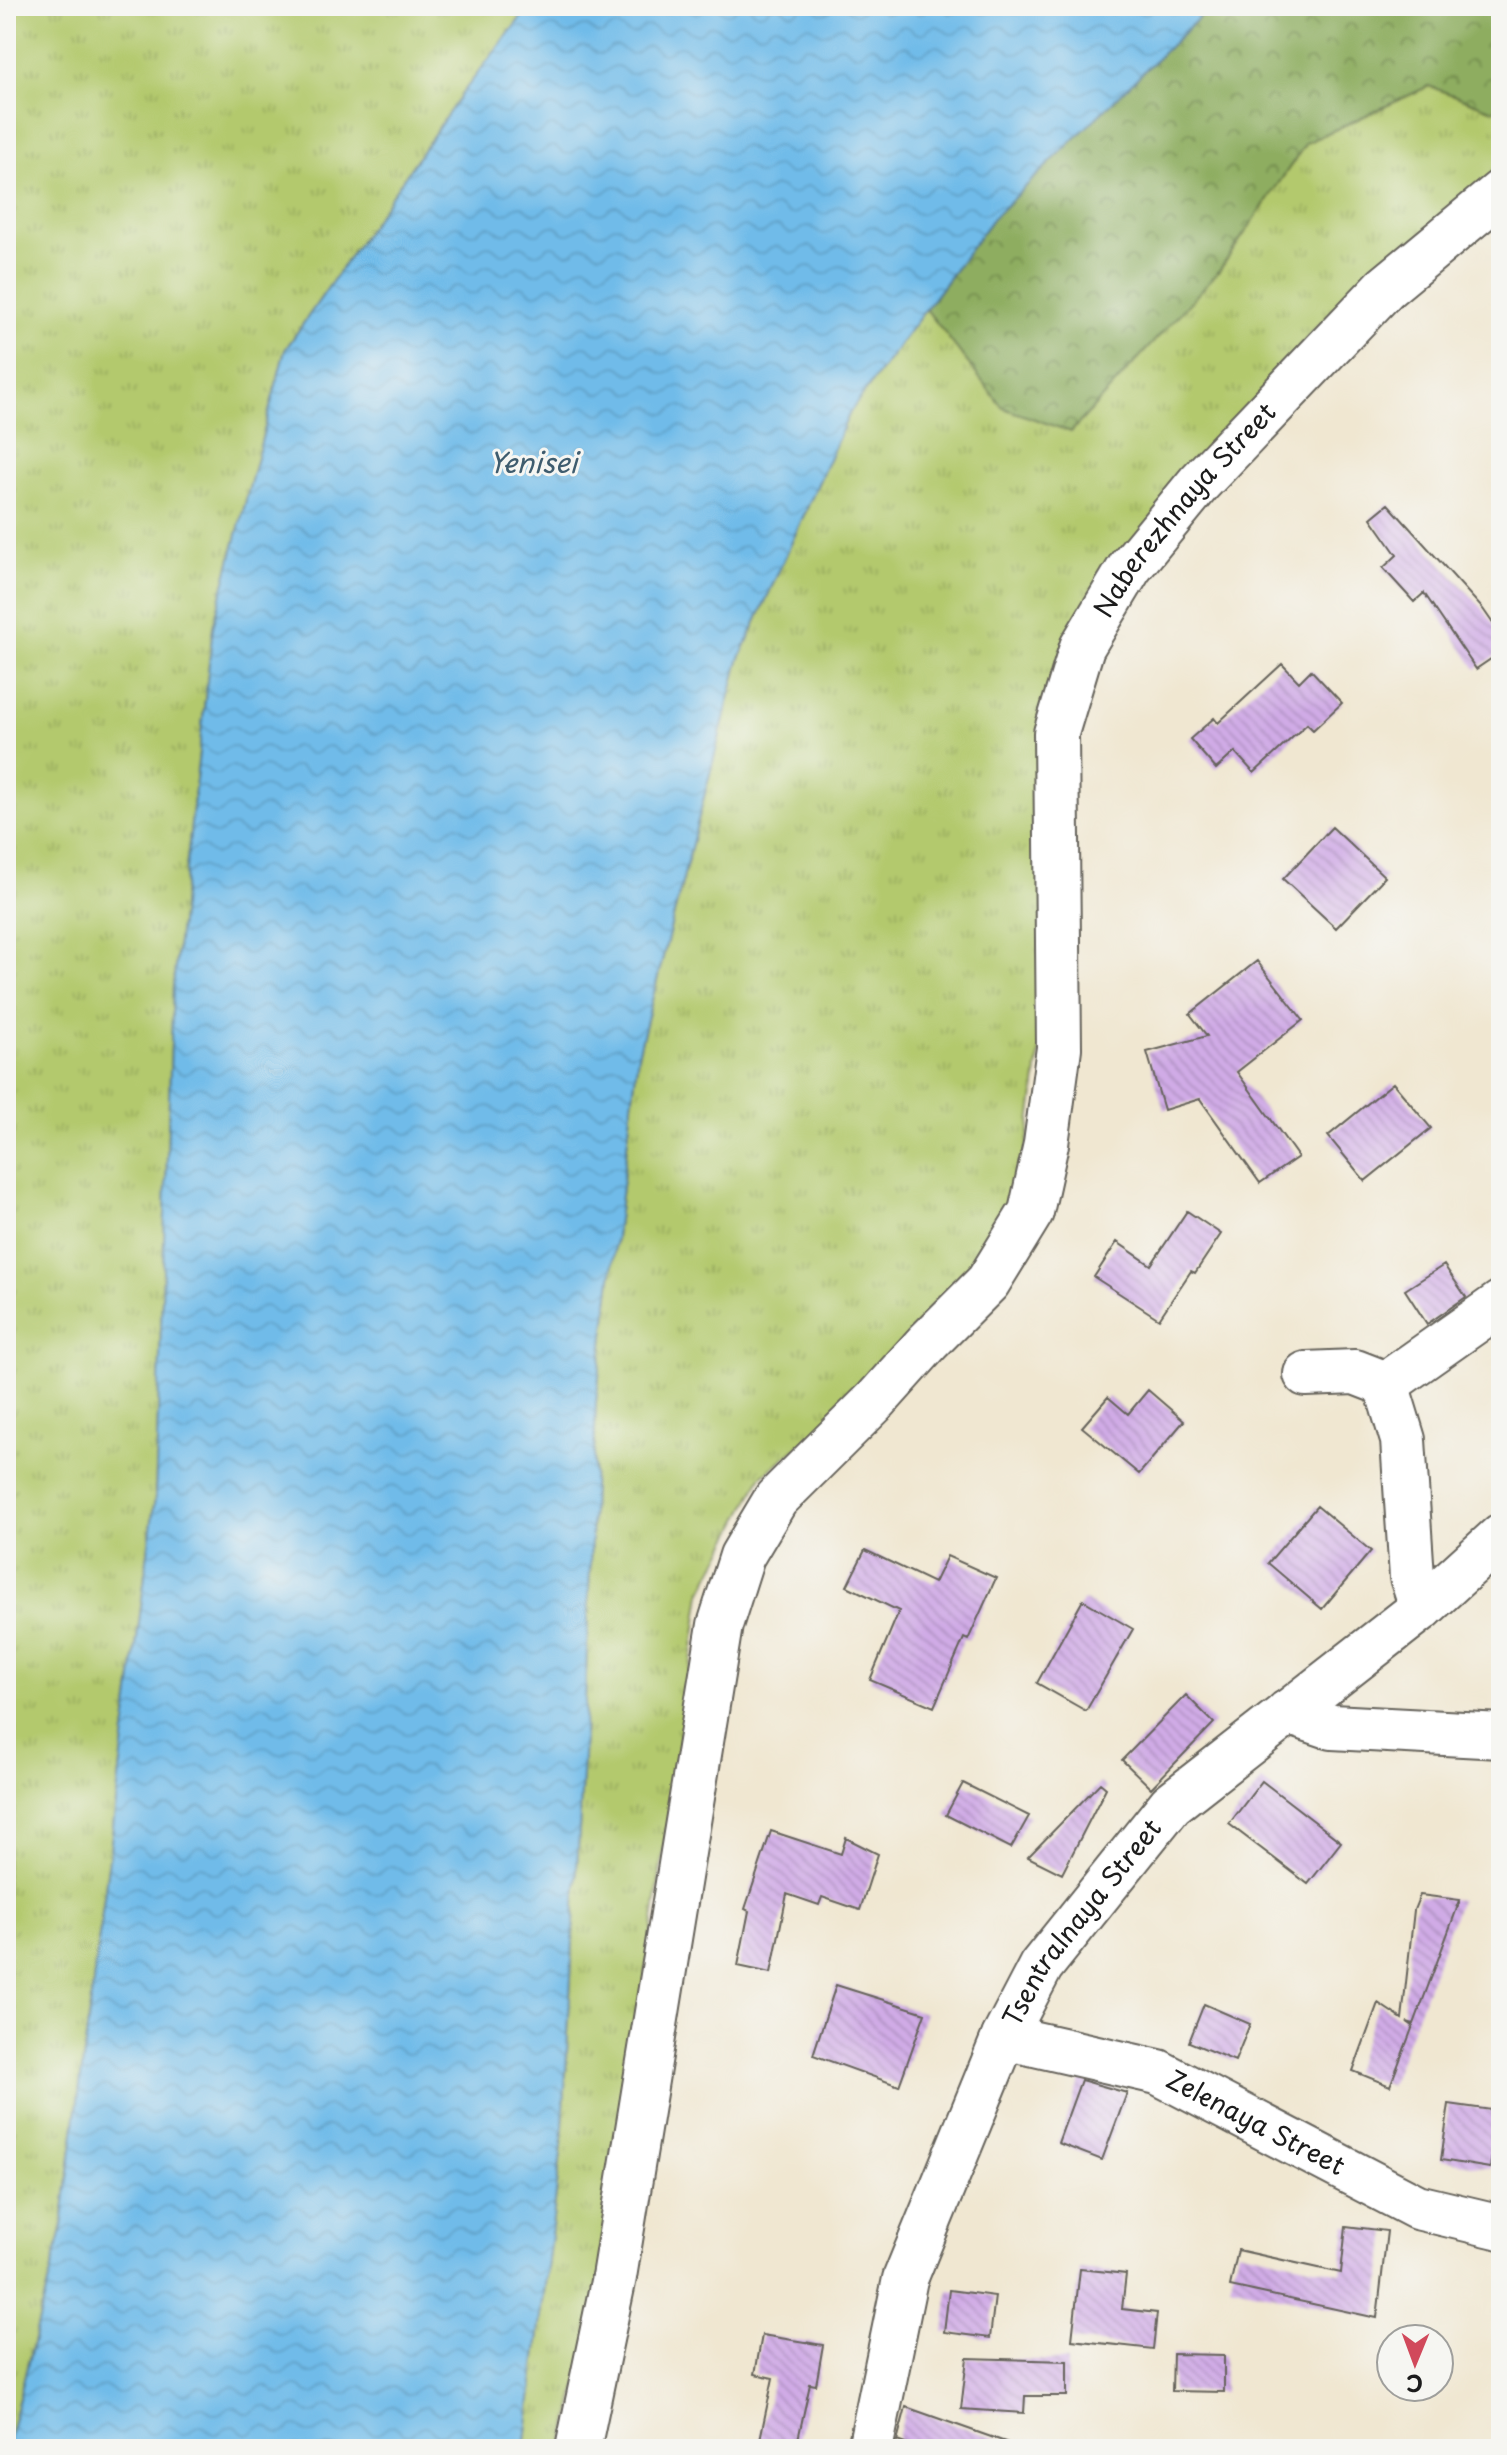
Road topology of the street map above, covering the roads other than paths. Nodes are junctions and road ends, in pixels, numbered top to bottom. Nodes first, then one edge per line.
1 (1501, 192) edge
2 (1501, 1303) edge
3 (1306, 1374) dead end
4 (1386, 1384) junction
5 (1501, 1536) edge
6 (1422, 1608) junction
7 (1288, 1712) junction
8 (1501, 1736) edge
9 (1004, 2037) junction
10 (1501, 2227) edge
11 (578, 2449) edge
12 (870, 2449) edge

1 - 11 street, Naberezhnaya Street
2 - 4 street
3 - 4 street
4 - 6 street
5 - 6 street, Tsentralnaya Street
6 - 7 street, Tsentralnaya Street
7 - 8 street
7 - 9 street, Tsentralnaya Street
9 - 10 street, Zelenaya Street
9 - 12 street, Tsentralnaya Street

